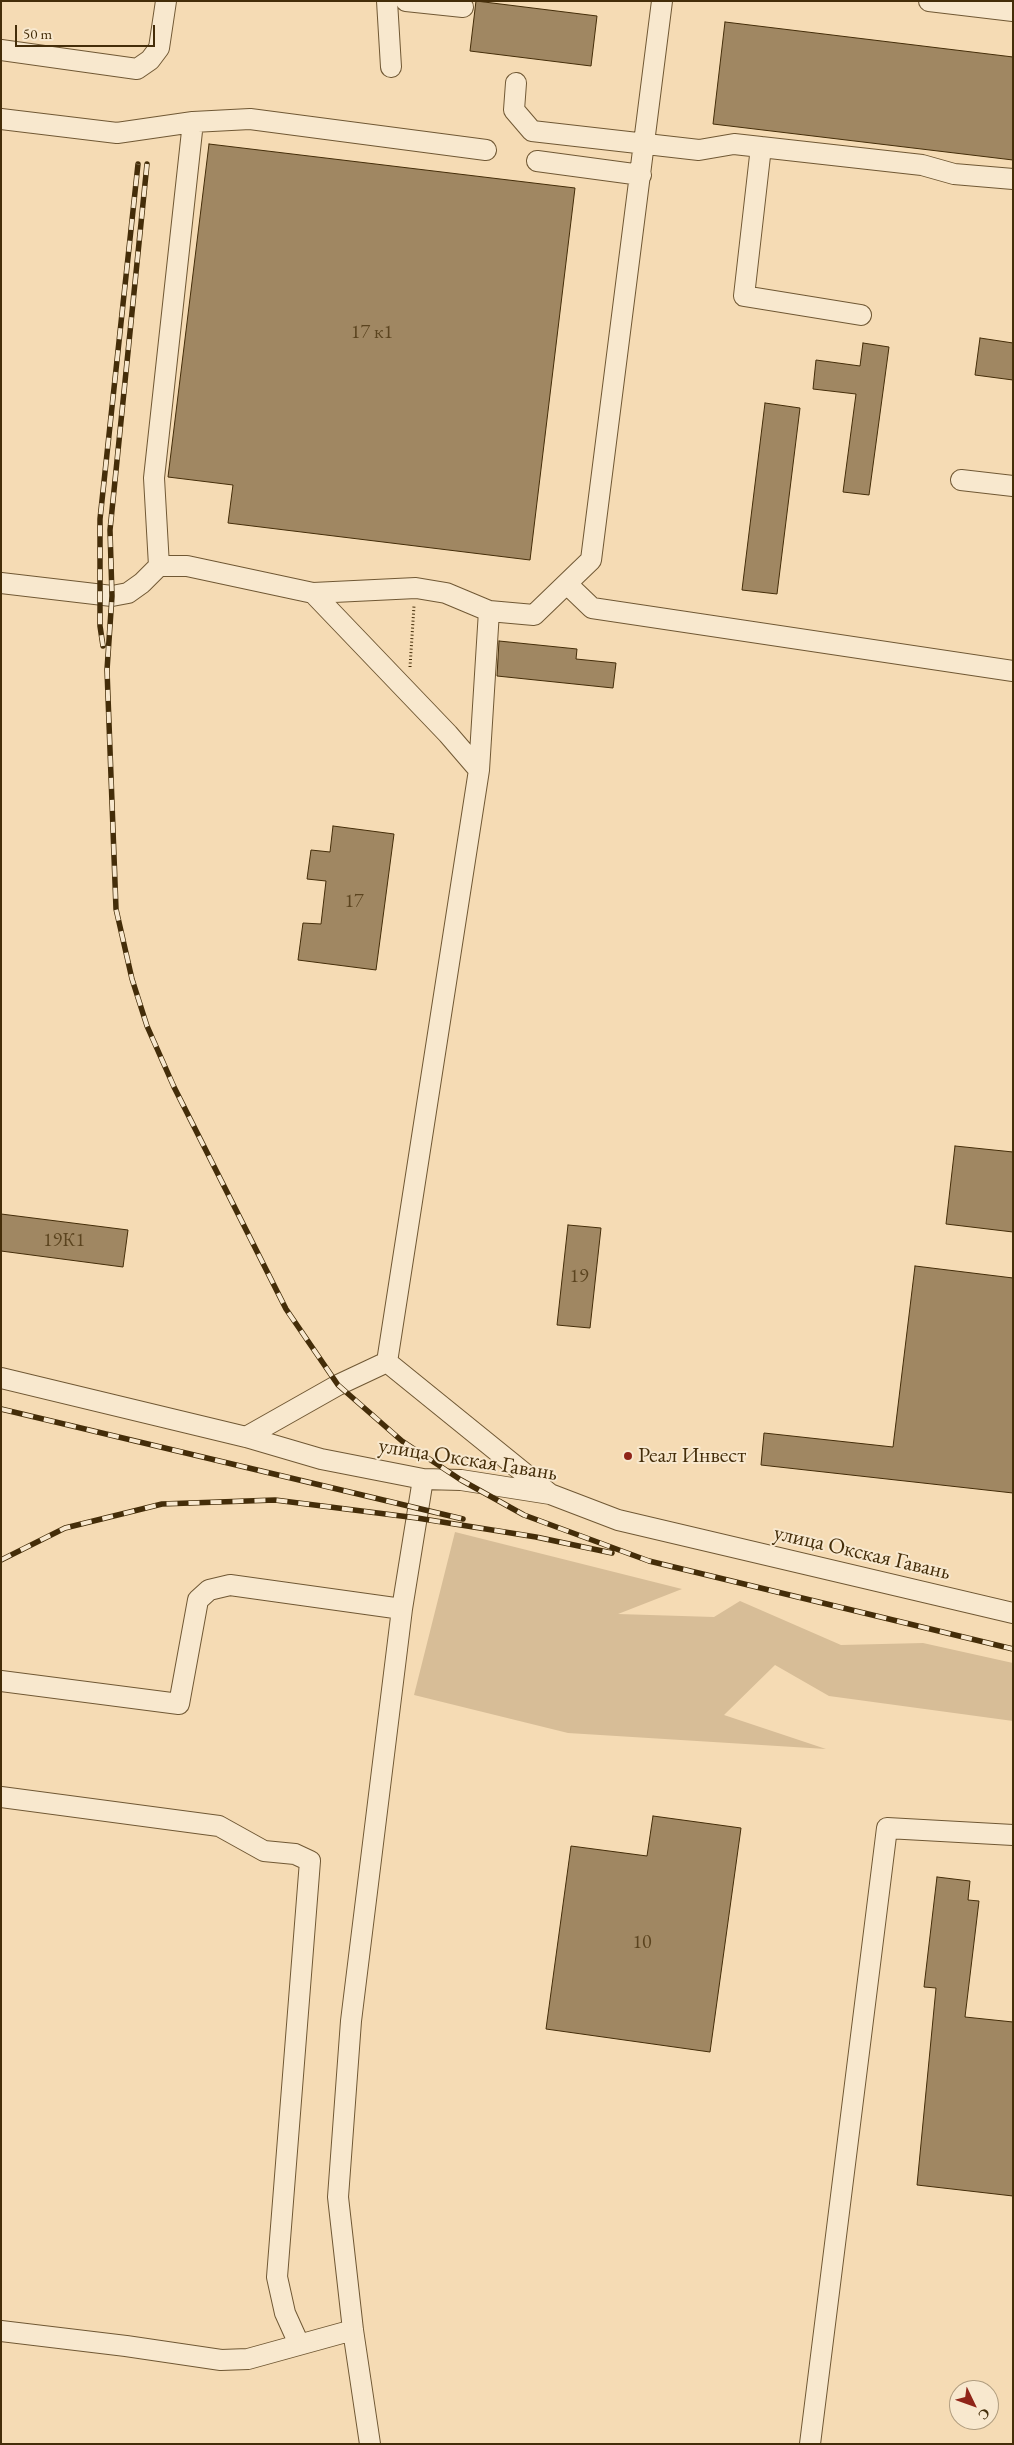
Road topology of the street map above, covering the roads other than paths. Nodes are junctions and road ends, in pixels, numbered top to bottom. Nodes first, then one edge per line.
1 (166, 1) edge
2 (387, 1) edge
3 (406, 1) edge
4 (662, 1) edge
5 (929, 1) edge
6 (463, 8) dead end
7 (1013, 11) edge
8 (1, 50) edge
9 (391, 67) dead end
10 (516, 83) dead end
11 (1, 119) edge
12 (193, 122) junction
13 (645, 144) junction
14 (761, 147) junction
15 (486, 150) dead end
16 (537, 161) dead end
17 (641, 175) junction
18 (1013, 179) edge
19 (861, 315) dead end
20 (961, 480) dead end
21 (1013, 486) edge
22 (159, 566) junction
23 (1, 584) edge
24 (567, 584) junction
25 (313, 593) junction
26 (489, 611) junction
27 (1013, 671) edge
28 (478, 770) junction
29 (386, 1362) junction
30 (1, 1378) edge
31 (246, 1437) junction
32 (423, 1479) junction
33 (550, 1494) junction
34 (402, 1609) junction
35 (1013, 1613) edge
36 (1, 1681) edge
37 (1, 1797) edge
38 (1013, 1835) edge
39 (1, 2330) edge
40 (353, 2330) junction
41 (299, 2344) junction
42 (370, 2444) edge
43 (810, 2444) edge

1 - 8 street
2 - 9 street
3 - 6 street
4 - 13 street
5 - 7 street
10 - 13 street
11 - 12 street
12 - 15 street
12 - 22 street
13 - 14 street
13 - 17 street
14 - 18 street
14 - 19 street
16 - 17 street
17 - 24 street
20 - 21 street
22 - 23 street
22 - 25 street
24 - 26 street
24 - 27 street
25 - 26 street
25 - 28 street
26 - 28 street
28 - 29 street
29 - 31 street
29 - 33 street
30 - 31 street, улица Окская Гавань
31 - 32 street, улица Окская Гавань
32 - 33 street, улица Окская Гавань
32 - 34 street
33 - 35 street, улица Окская Гавань
34 - 36 street
34 - 40 street
37 - 41 street
38 - 43 street
39 - 41 street
40 - 41 street
40 - 42 street

